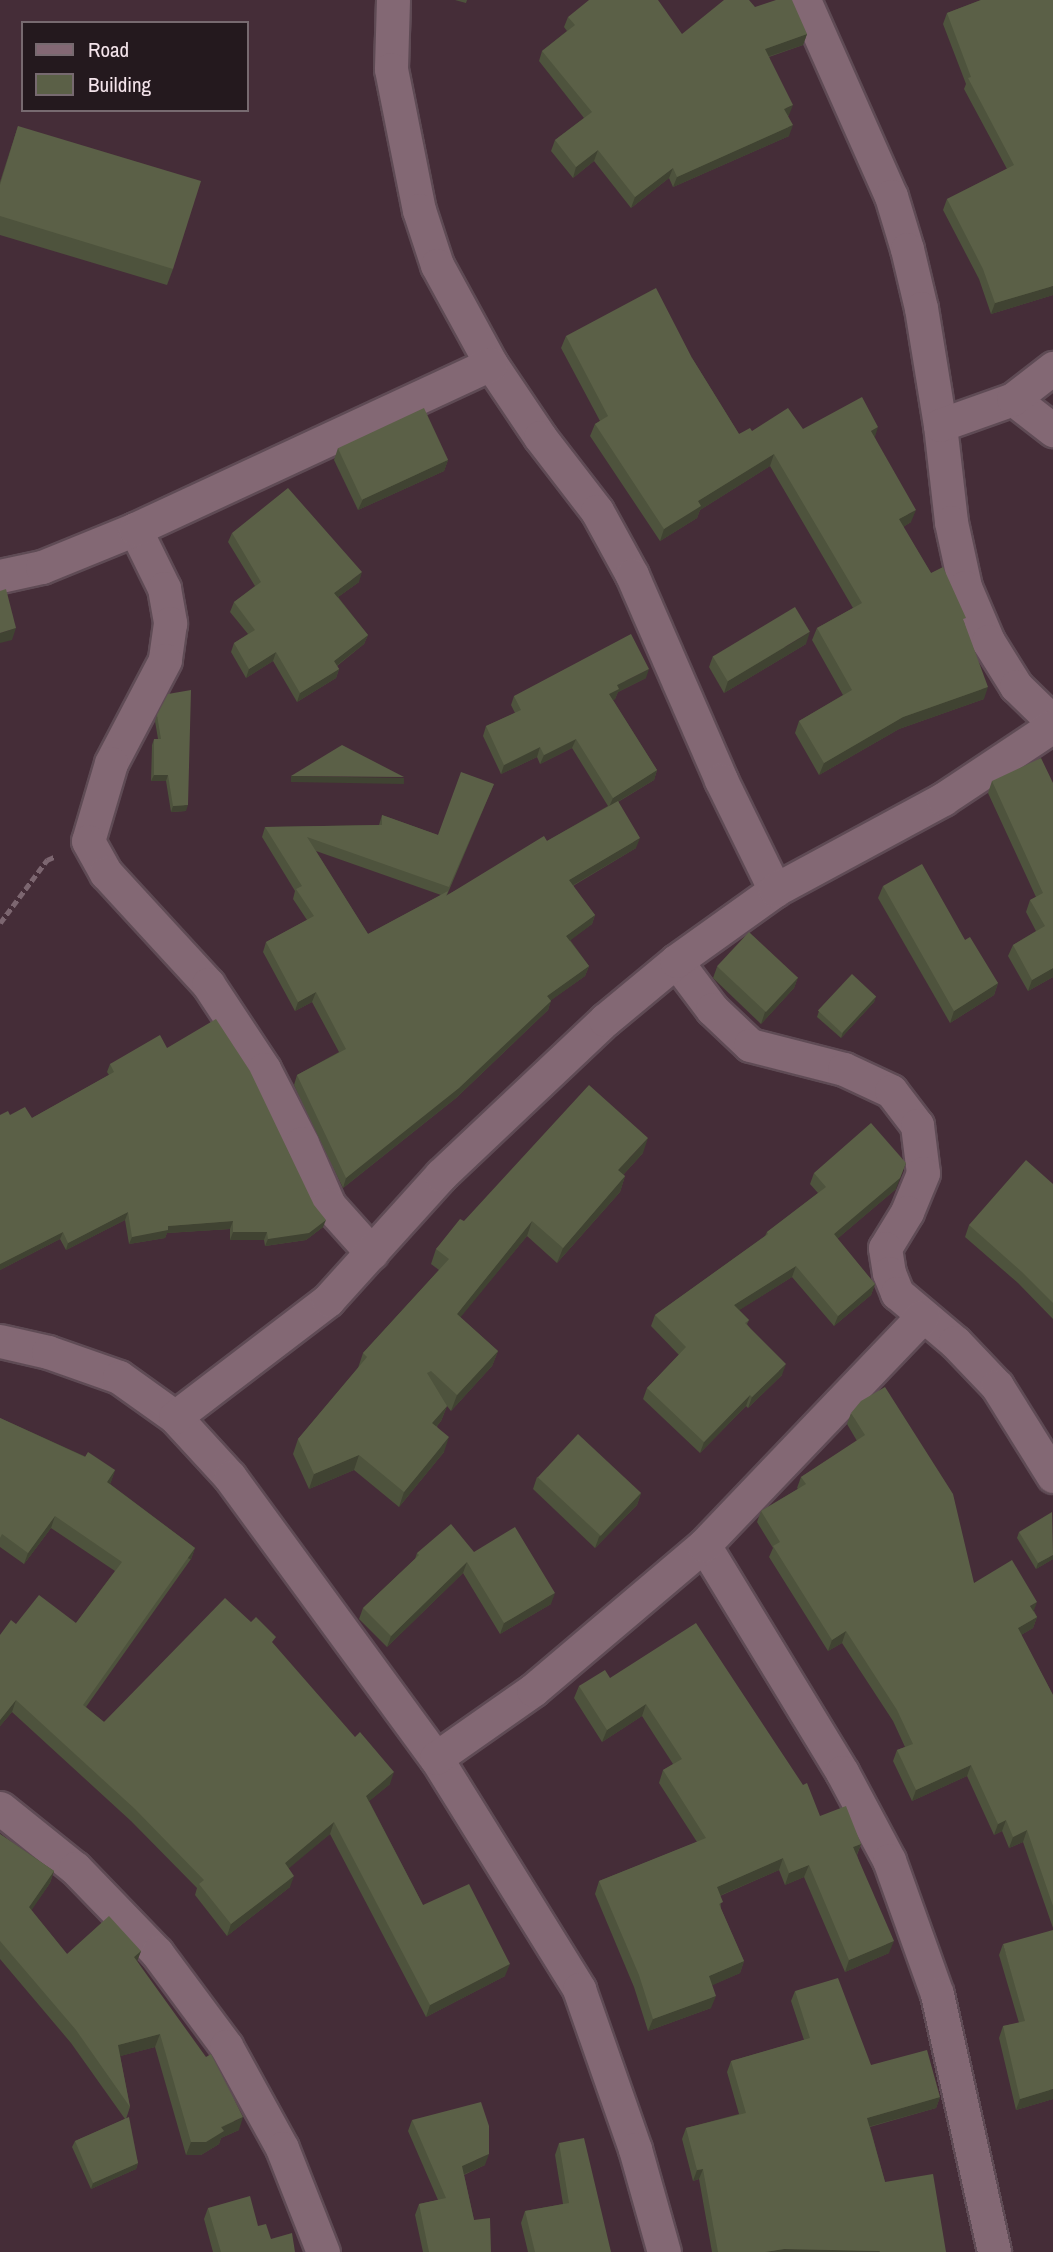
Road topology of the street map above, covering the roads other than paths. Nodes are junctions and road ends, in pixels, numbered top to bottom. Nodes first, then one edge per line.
1 (393, 0) edge
2 (804, 0) edge
3 (491, 365) junction
4 (1053, 368) edge
5 (1013, 399) junction
6 (940, 425) junction
7 (1053, 429) edge
8 (135, 529) junction
9 (0, 576) edge
10 (1053, 724) edge
11 (775, 890) junction
12 (676, 961) junction
13 (372, 1253) junction
14 (923, 1316) junction
15 (0, 1341) edge
16 (175, 1417) junction
17 (1053, 1476) edge
18 (704, 1545) junction
19 (436, 1758) junction
20 (0, 1808) edge
21 (323, 2252) edge
22 (664, 2252) edge
23 (994, 2252) edge

1 - 3 street
2 - 6 street
3 - 8 street
3 - 11 street
4 - 5 street
5 - 6 street
5 - 7 street
6 - 10 street
8 - 9 street
8 - 13 street
10 - 11 street
11 - 12 street
12 - 13 street
12 - 14 street
13 - 16 street
14 - 17 street
14 - 18 street
15 - 16 street
16 - 19 street
18 - 19 street
18 - 23 street
19 - 22 street
20 - 21 street

